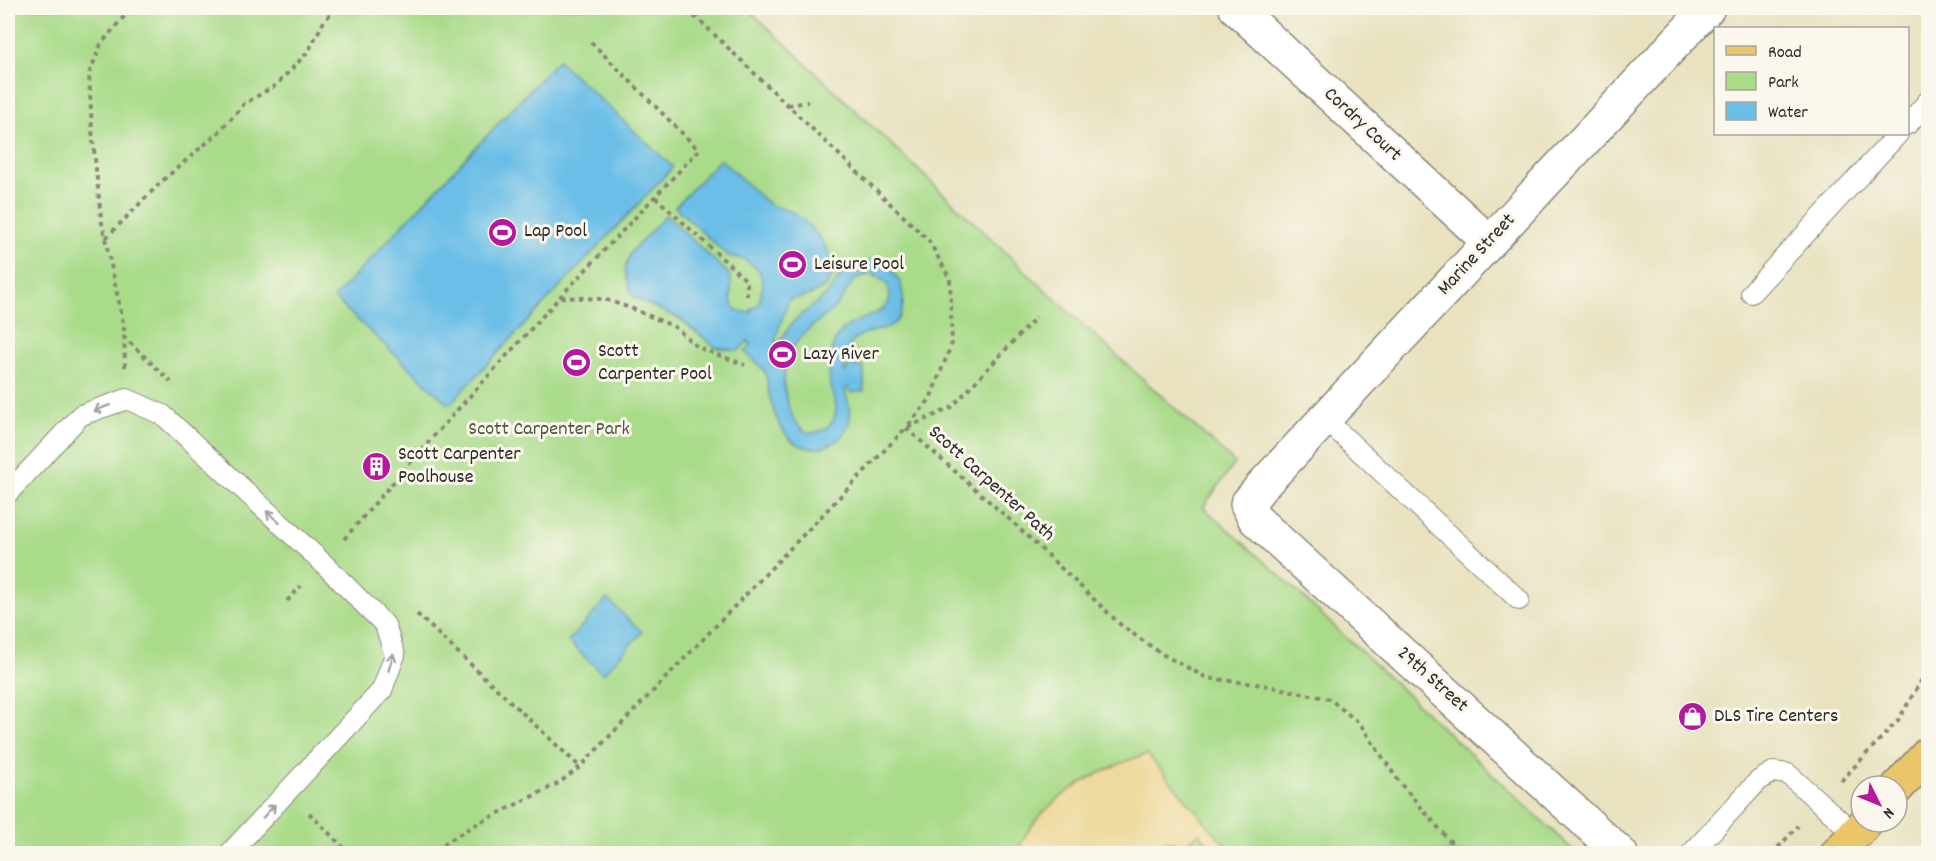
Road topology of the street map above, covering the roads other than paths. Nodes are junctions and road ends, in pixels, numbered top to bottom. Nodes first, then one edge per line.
1 (1236, 8) edge
2 (1708, 8) edge
3 (1929, 101) edge
4 (1909, 123) edge
5 (1897, 135) edge
6 (1489, 242) junction
7 (1751, 293) dead end
8 (1325, 419) junction
9 (8, 493) edge
10 (1247, 504) joint
11 (1518, 600) dead end
12 (1929, 754) edge
13 (1909, 775) edge
14 (1853, 836) edge
15 (229, 854) edge
16 (1621, 854) edge
17 (1691, 854) edge

1 - 6 street, Cordry Court
2 - 6 street, Marine Street
3 - 4 lane
5 - 7 lane
6 - 8 street, Marine Street
8 - 10 street, Marine Street
8 - 11 lane
15 -> 9 lane
10 - 16 street, 29th Street
12 - 13 main road
14 - 17 lane

